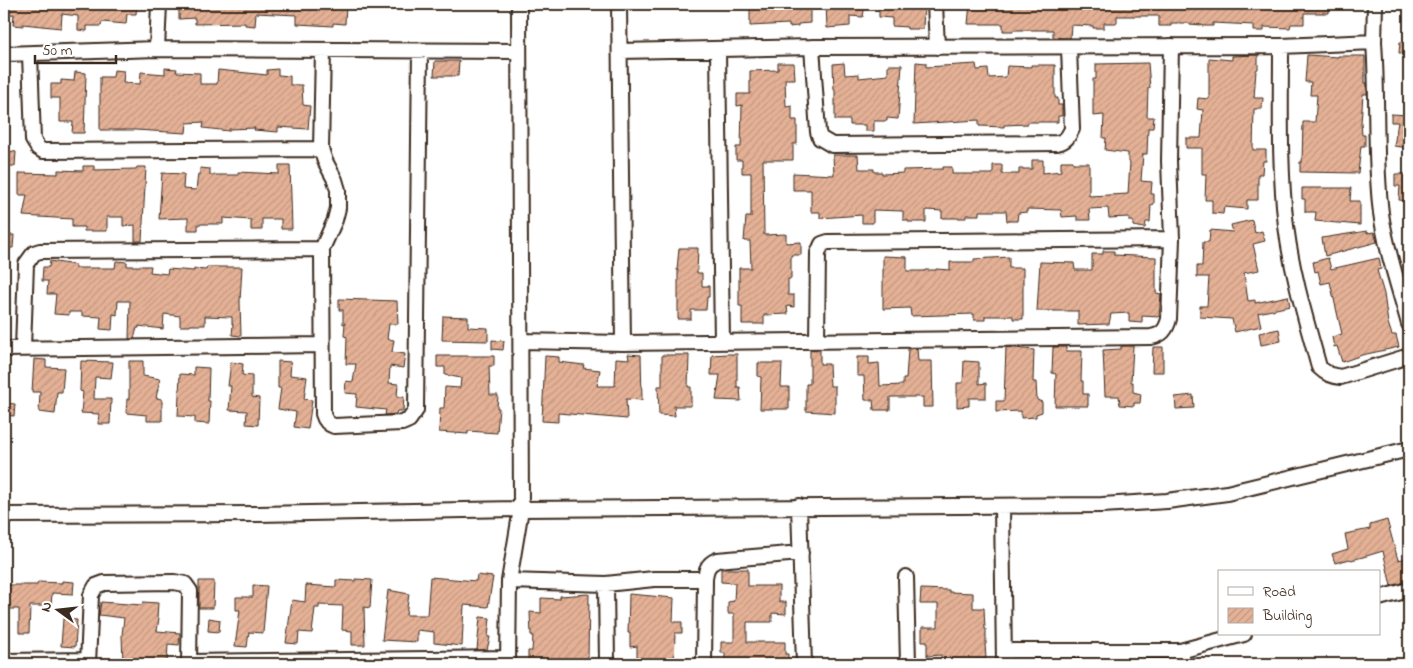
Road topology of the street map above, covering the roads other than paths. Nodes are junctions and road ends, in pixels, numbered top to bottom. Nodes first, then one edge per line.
1 (158, 4) edge
2 (519, 4) edge
3 (619, 4) edge
4 (935, 4) edge
5 (1375, 4) edge
6 (1374, 42) junction
7 (1171, 46) junction
8 (1281, 46) junction
9 (812, 47) junction
10 (937, 47) junction
11 (1069, 48) junction
12 (157, 49) junction
13 (323, 50) junction
14 (718, 50) junction
15 (420, 51) junction
16 (518, 51) junction
17 (620, 51) junction
18 (4, 54) edge
19 (30, 54) junction
20 (321, 149) junction
21 (1172, 239) junction
22 (322, 248) junction
23 (1409, 324) edge
24 (521, 341) junction
25 (817, 341) junction
26 (722, 342) junction
27 (622, 343) junction
28 (322, 345) junction
29 (23, 348) junction
30 (4, 349) edge
31 (1409, 356) edge
32 (1409, 450) edge
33 (799, 506) junction
34 (1002, 506) junction
35 (521, 509) junction
36 (4, 515) edge
37 (801, 553) junction
38 (906, 577) dead end
39 (705, 578) junction
40 (509, 581) junction
41 (606, 584) junction
42 (1409, 590) edge
43 (1380, 598) edge
44 (1239, 636) edge
45 (1004, 658) edge
46 (1182, 658) edge
47 (508, 661) edge
48 (4, 662) edge
49 (88, 662) edge
50 (189, 663) edge
51 (607, 664) edge
52 (704, 664) edge
53 (804, 664) edge
54 (908, 664) edge

1 - 12 street
2 - 16 street
3 - 17 street
4 - 10 street
5 - 6 street
6 - 8 street
6 - 23 street
7 - 8 street
7 - 11 street
7 - 21 street
8 - 31 street
9 - 10 street
9 - 11 street
9 - 14 street
10 - 11 street
12 - 13 street
12 - 19 street
13 - 15 street
13 - 20 street
14 - 17 street
14 - 26 street
15 - 16 street
15 - 28 street
16 - 24 street
17 - 27 street
18 - 19 street
19 - 20 street
20 - 22 street
21 - 25 street
21 - 25 street
22 - 28 street
22 - 29 street
24 - 27 street
24 - 35 street
25 - 26 street
26 - 27 street
28 - 29 street
29 - 30 street
32 - 34 street
33 - 34 street
33 - 35 street
33 - 37 street
34 - 45 street
35 - 36 street
35 - 40 street
37 - 39 street
37 - 53 street
38 - 54 street
39 - 41 street
39 - 52 street
40 - 41 street
40 - 47 street
41 - 51 street
42 - 43 street
44 - 46 street
45 - 46 street
47 - 50 street
48 - 49 street
49 - 50 street

